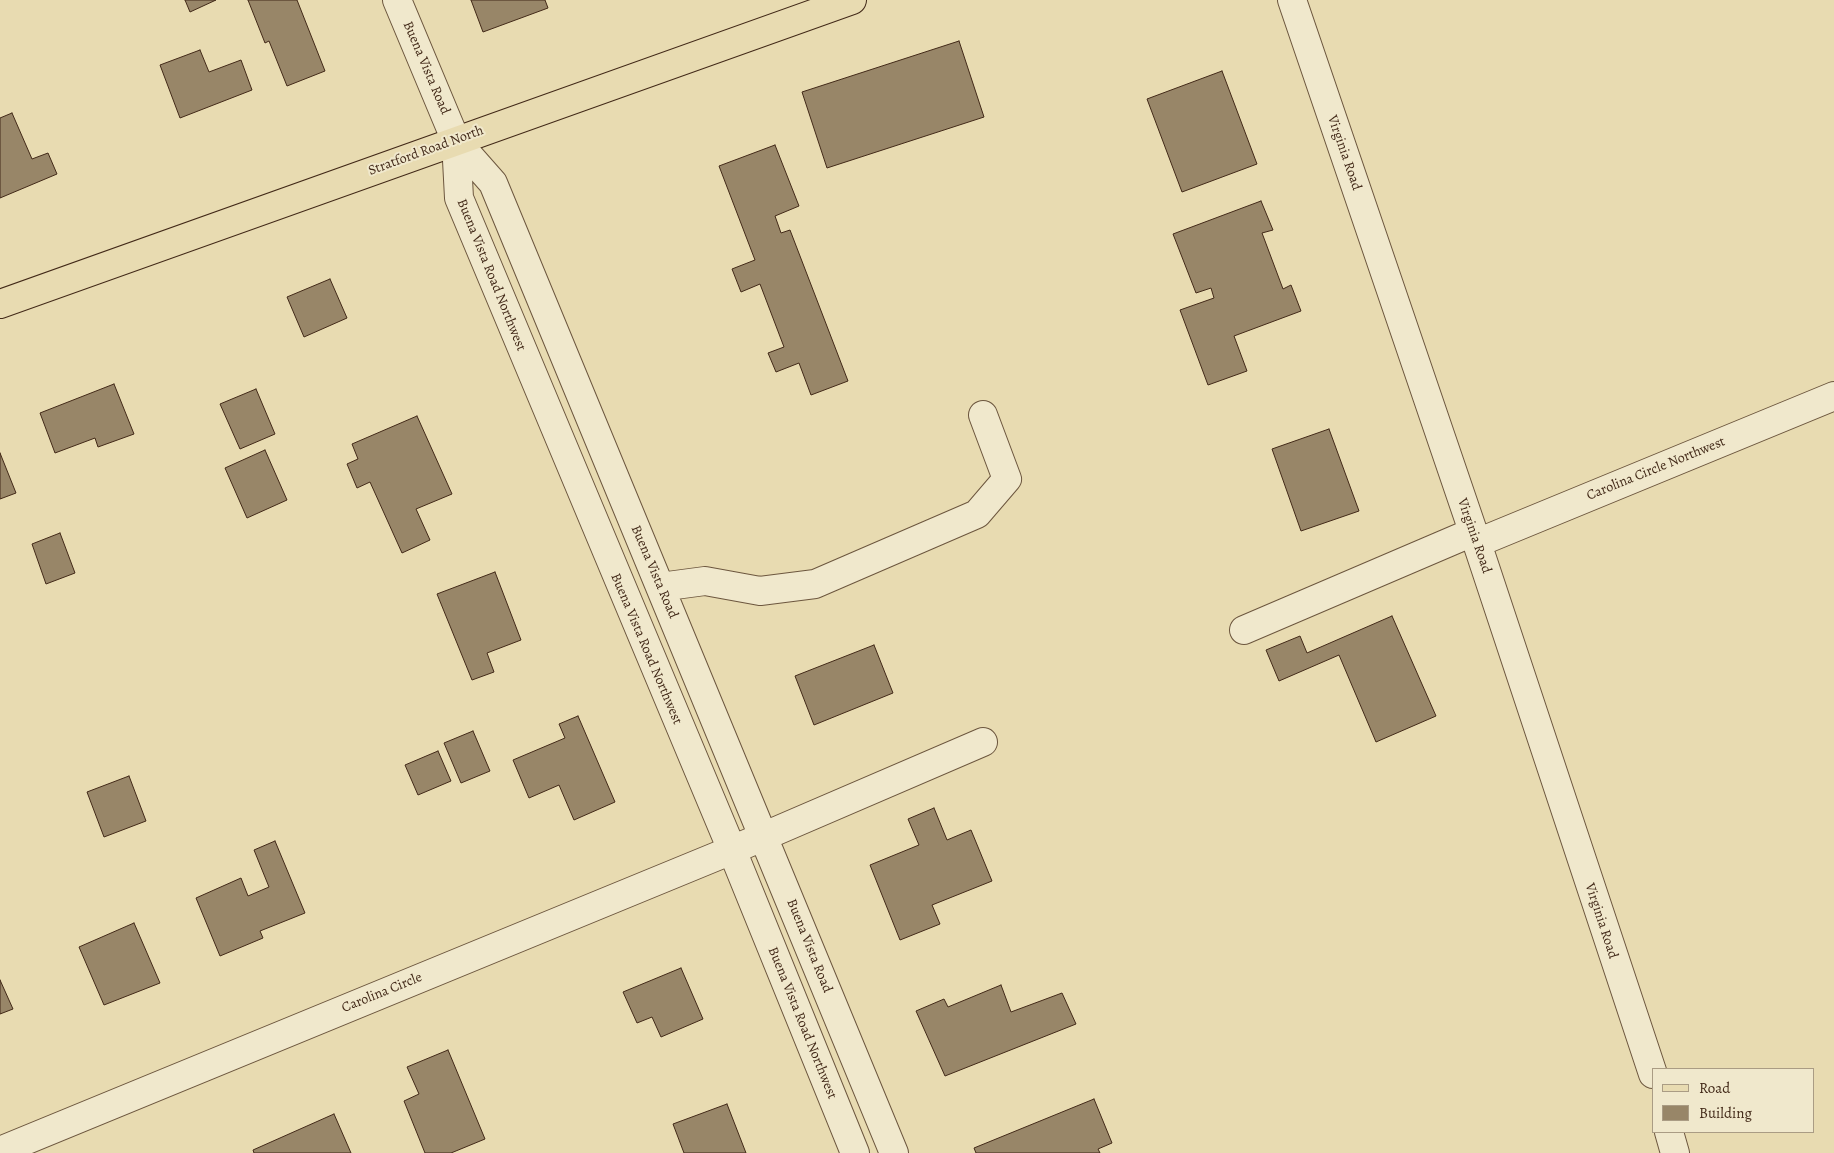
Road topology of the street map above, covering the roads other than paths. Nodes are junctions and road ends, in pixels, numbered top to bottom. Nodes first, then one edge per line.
1 (397, 0) edge
2 (852, 0) edge
3 (1292, 0) edge
4 (456, 141) junction
5 (0, 304) edge
6 (1834, 396) edge
7 (983, 415) dead end
8 (1475, 538) junction
9 (660, 588) junction
10 (1244, 630) dead end
11 (983, 742) dead end
12 (764, 836) junction
13 (732, 850) junction
14 (1652, 1071) edge
15 (1669, 1133) edge
16 (0, 1151) edge
17 (855, 1153) edge
18 (894, 1153) edge
19 (1675, 1153) edge

1 - 4 street, Buena Vista Road
2 - 4 main road, Stratford Road North
3 - 8 street, Virginia Road
4 - 5 main road, Stratford Road North
4 - 9 street, Buena Vista Road
4 - 13 street, Buena Vista Road Northwest
6 - 8 street, Carolina Circle Northwest
7 - 9 street
8 - 10 street, Carolina Circle Northwest
8 - 14 street, Virginia Road
9 - 12 street, Buena Vista Road
11 - 12 street, Carolina Circle
12 - 13 street, Carolina Circle
12 - 18 street, Buena Vista Road
13 - 16 street, Carolina Circle
13 - 17 street, Buena Vista Road Northwest
15 - 19 street

